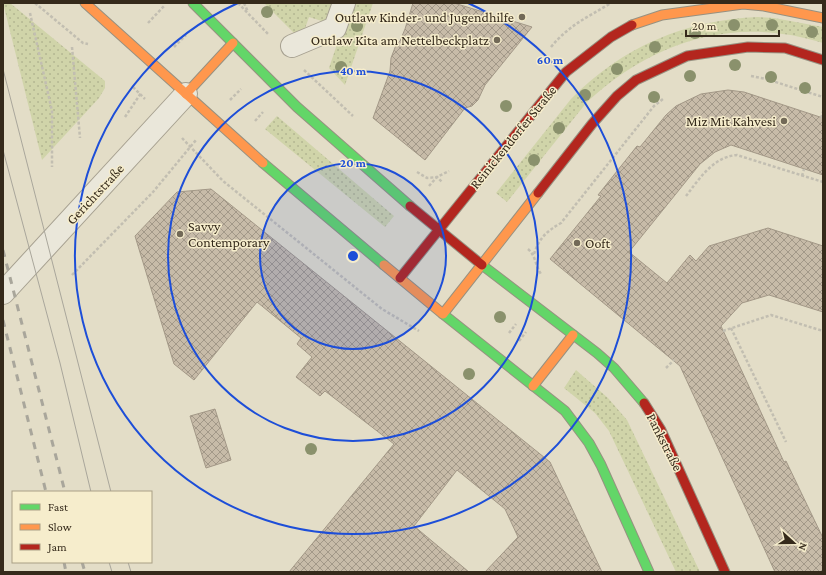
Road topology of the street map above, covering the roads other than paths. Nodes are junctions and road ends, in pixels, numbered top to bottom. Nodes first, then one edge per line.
1 (85, 3) edge
2 (193, 3) edge
3 (344, 3) edge
4 (823, 18) edge
5 (233, 43) junction
6 (292, 46) dead end
7 (823, 60) edge
8 (186, 94) junction
9 (438, 230) junction
10 (482, 265) junction
11 (400, 278) junction
12 (3, 293) edge
13 (443, 314) junction
14 (573, 335) junction
15 (533, 386) junction
16 (650, 572) edge
17 (725, 572) edge

1 - 8 main road
2 - 5 main road
3 - 6 street
4 - 9 main road, Reinickendorfer Straße
5 - 8 main road
5 - 9 main road
7 - 10 main road
8 - 11 main road
8 - 12 street, Gerichtstraße
9 - 10 main road
9 - 11 main road, Reinickendorfer Straße
10 - 13 main road
10 - 14 main road, Pankstraße
11 - 13 main road
13 - 15 main road
14 - 15 main road
14 - 17 main road, Pankstraße
15 - 16 main road

